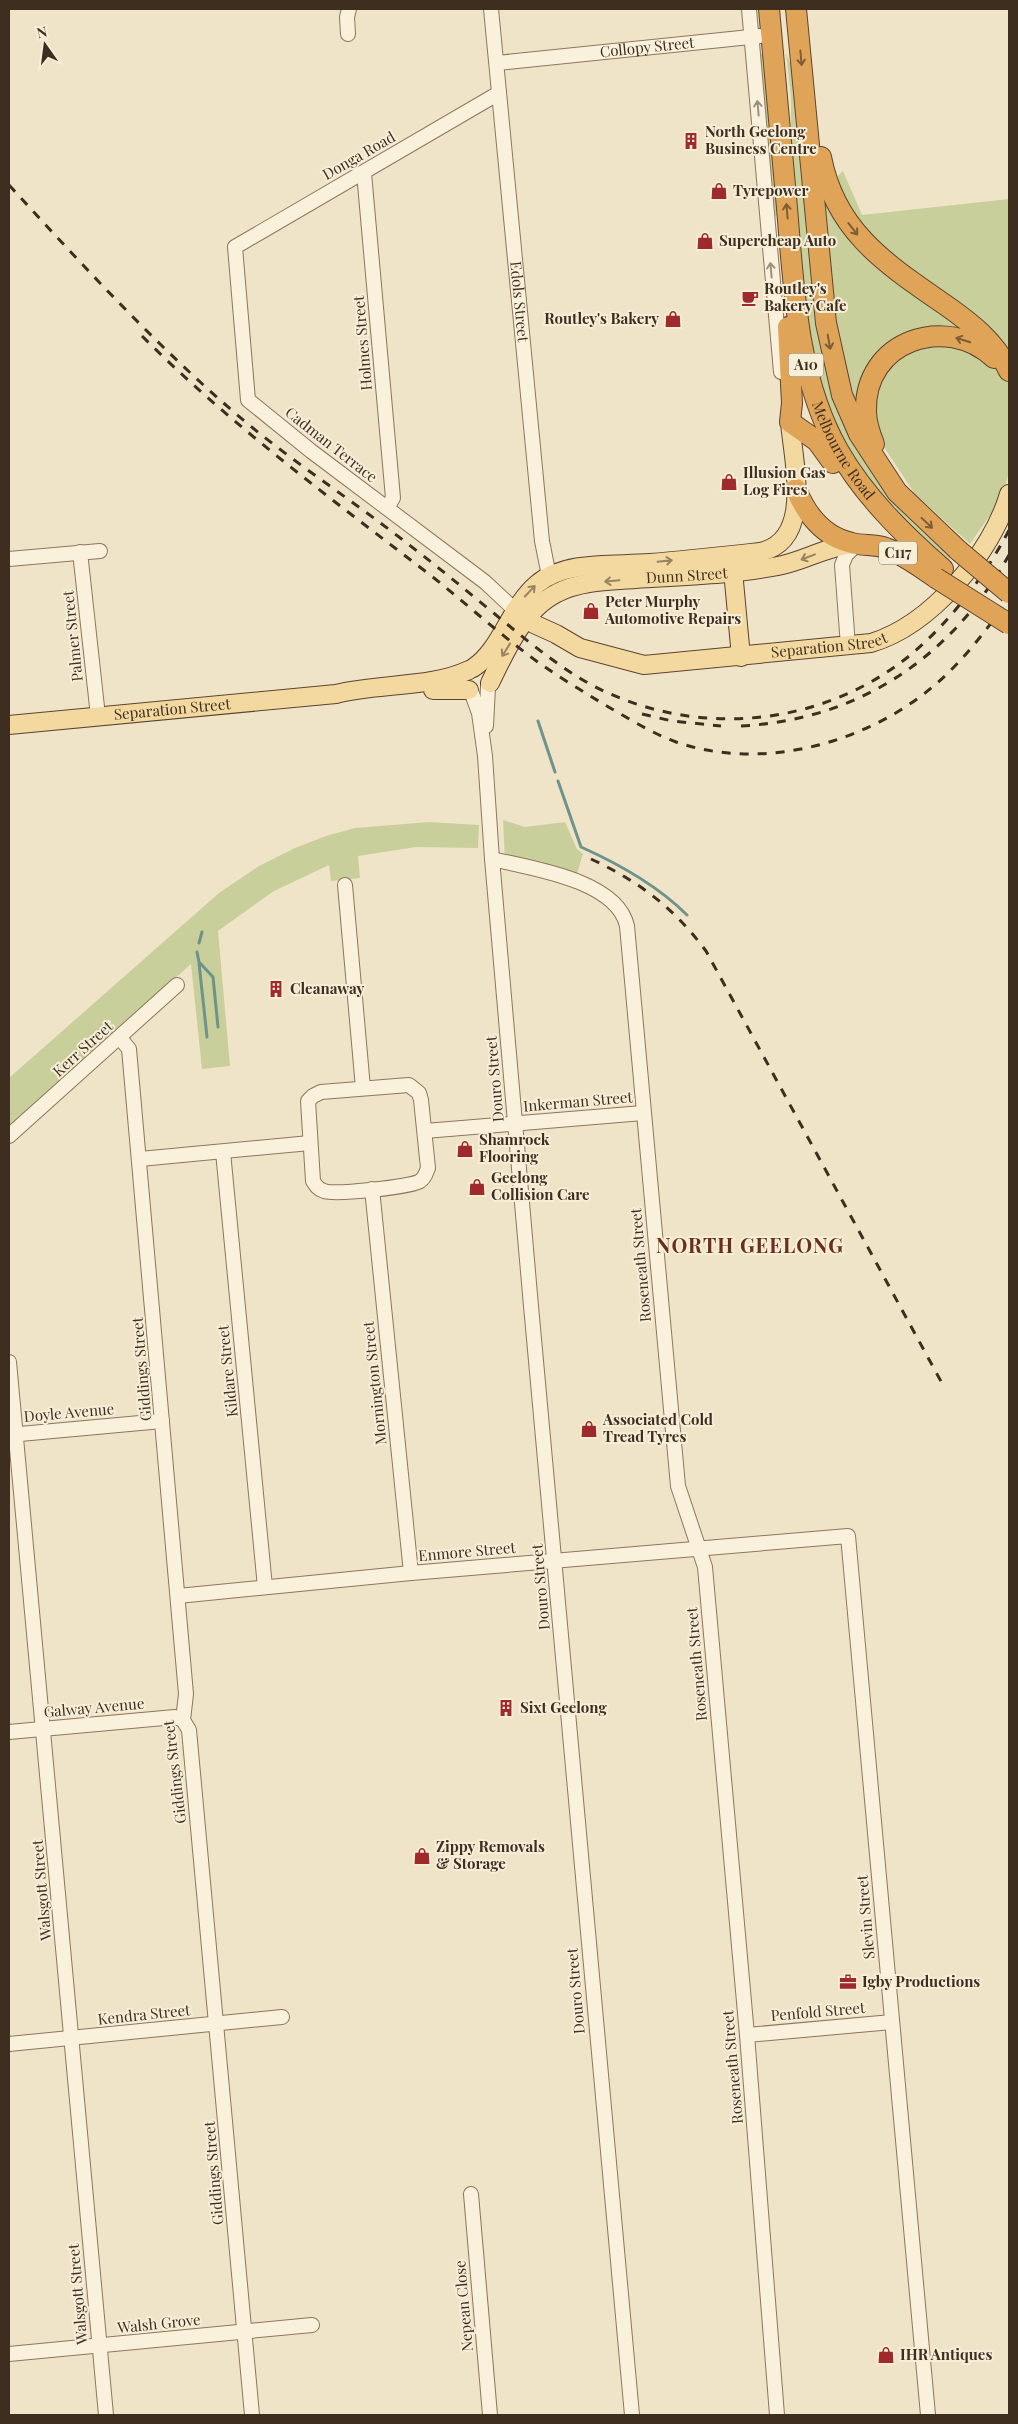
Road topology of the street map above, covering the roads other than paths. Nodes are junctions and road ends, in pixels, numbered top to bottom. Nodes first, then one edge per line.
1 (349, 9) edge
2 (492, 9) edge
3 (749, 9) edge
4 (768, 9) edge
5 (796, 9) edge
6 (798, 32) junction
7 (348, 34) dead end
8 (761, 36) junction
9 (497, 63) junction
10 (804, 85) junction
11 (499, 93) junction
12 (364, 173) junction
13 (235, 248) joint
14 (791, 260) junction
15 (1009, 371) edge
16 (1009, 384) edge
17 (790, 422) junction
18 (796, 489) junction
19 (897, 492) junction
20 (1009, 494) edge
21 (387, 508) junction
22 (856, 544) junction
23 (100, 550) dead end
24 (80, 552) junction
25 (925, 553) junction
26 (9, 559) edge
27 (733, 563) junction
28 (939, 573) junction
29 (549, 576) junction
30 (558, 592) junction
31 (1009, 593) edge
32 (521, 615) junction
33 (1009, 624) edge
34 (848, 646) junction
35 (741, 657) junction
36 (471, 669) junction
37 (489, 685) junction
38 (470, 690) junction
39 (336, 694) junction
40 (98, 716) junction
41 (9, 725) edge
42 (486, 756) junction
43 (492, 859) junction
44 (345, 885) dead end
45 (177, 985) dead end
46 (120, 1038) junction
47 (363, 1088) junction
48 (643, 1113) junction
49 (515, 1124) junction
50 (425, 1131) junction
51 (9, 1136) edge
52 (310, 1143) junction
53 (223, 1152) junction
54 (140, 1159) junction
55 (372, 1189) junction
56 (9, 1362) edge
57 (162, 1421) junction
58 (12, 1434) edge
59 (848, 1536) joint
60 (700, 1550) junction
61 (555, 1560) junction
62 (411, 1573) junction
63 (265, 1587) junction
64 (178, 1596) junction
65 (182, 1720) junction
66 (43, 1729) junction
67 (9, 1732) edge
68 (282, 2018) dead end
69 (892, 2022) junction
70 (217, 2024) junction
71 (747, 2035) junction
72 (71, 2038) junction
73 (9, 2044) edge
74 (471, 2194) dead end
75 (312, 2325) dead end
76 (244, 2332) junction
77 (100, 2346) junction
78 (9, 2354) edge
79 (633, 2412) edge
80 (106, 2415) edge
81 (252, 2415) edge
82 (490, 2415) edge
83 (778, 2415) edge
84 (928, 2415) edge

1 - 7 street
2 - 9 street, Edols Street
3 - 8 street
4 - 8 highway, Melbourne Road / A10
5 - 6 highway, Melbourne Road / A10
6 - 8 highway, Collopy Street
6 -> 10 highway, Melbourne Road / A10
8 - 9 street, Collopy Street
14 -> 8 highway, Melbourne Road / A10
17 -> 8 street
9 - 11 street, Edols Street
10 -> 15 highway
10 -> 19 highway, Melbourne Road / A10
11 - 12 street, Donga Road
11 - 29 street, Edols Street
12 - 13 street, Donga Road
12 - 21 street, Holmes Street
13 - 21 street, Cadman Terrace
14 - 17 highway
14 - 25 highway, Melbourne Road / A10
16 -> 19 highway
17 - 18 main road, Dunn Street
17 - 25 highway
18 - 22 highway
18 - 27 main road, Dunn Street / C117
19 -> 31 highway, Melbourne Road / A10, bridge
20 - 34 main road, Separation Street
21 - 32 street, Cadman Terrace
22 -> 27 main road, Dunn Street / C117
22 - 28 highway, C117
22 - 34 street
23 - 24 street
24 - 26 street
24 - 40 street, Palmer Street
25 - 28 highway, Melbourne Road / A10
29 -> 27 main road, Dunn Street / C117
27 -> 30 main road, Dunn Street / C117
27 - 35 main road
28 - 33 highway, C117, bridge
29 - 30 main road, Edols Street
32 -> 29 main road, Dunn Street / C117
30 - 32 main road, Dunn Street / C117
32 - 35 main road, Separation Street
32 - 36 main road, Separation Street / C117
32 -> 37 main road, C117
34 - 35 main road, Separation Street
36 - 37 main road
36 - 38 main road
36 - 39 main road, Separation Street / C117
37 - 38 main road, C117
37 - 42 street, Douro Street
38 - 39 main road, Separation Street / C117
38 - 42 street, Douro Street
39 - 40 main road, Separation Street / C117
40 - 41 main road, Separation Street / C117
42 - 43 street, Douro Street
43 - 48 street, Roseneath Street
43 - 49 street, Douro Street
44 - 47 street
45 - 46 street, Kerr Street
46 - 51 street, Kerr Street
46 - 54 street, Giddings Street
47 - 50 street
47 - 52 street
48 - 49 street, Inkerman Street
48 - 60 street, Roseneath Street
49 - 50 street, Inkerman Street
49 - 61 street, Douro Street
50 - 55 street
52 - 53 street
52 - 55 street
53 - 54 street
53 - 63 street, Kildare Street
54 - 57 street, Giddings Street
55 - 62 street, Mornington Street
56 - 58 street, Walsgott Street
57 - 58 street, Doyle Avenue
57 - 64 street, Giddings Street
58 - 66 street, Walsgott Street
59 - 60 street, Enmore Street
59 - 69 street, Slevin Street
60 - 61 street, Enmore Street
60 - 71 street, Roseneath Street
61 - 62 street, Enmore Street
61 - 79 street, Douro Street
62 - 63 street, Enmore Street
63 - 64 street, Enmore Street
64 - 65 street, Giddings Street
65 - 66 street, Galway Avenue
65 - 70 street, Giddings Street
66 - 67 street, Galway Avenue
66 - 72 street, Walsgott Street
68 - 70 street, Kendra Street
69 - 71 street, Penfold Street
69 - 84 street, Slevin Street
70 - 72 street, Kendra Street
70 - 76 street, Giddings Street
71 - 83 street, Roseneath Street
72 - 73 street, Kendra Street
72 - 77 street, Walsgott Street
74 - 82 street, Nepean Close
75 - 76 street, Walsh Grove
76 - 77 street, Walsh Grove
76 - 81 street, Giddings Street
77 - 78 street, Walsh Grove
77 - 80 street, Walsgott Street

